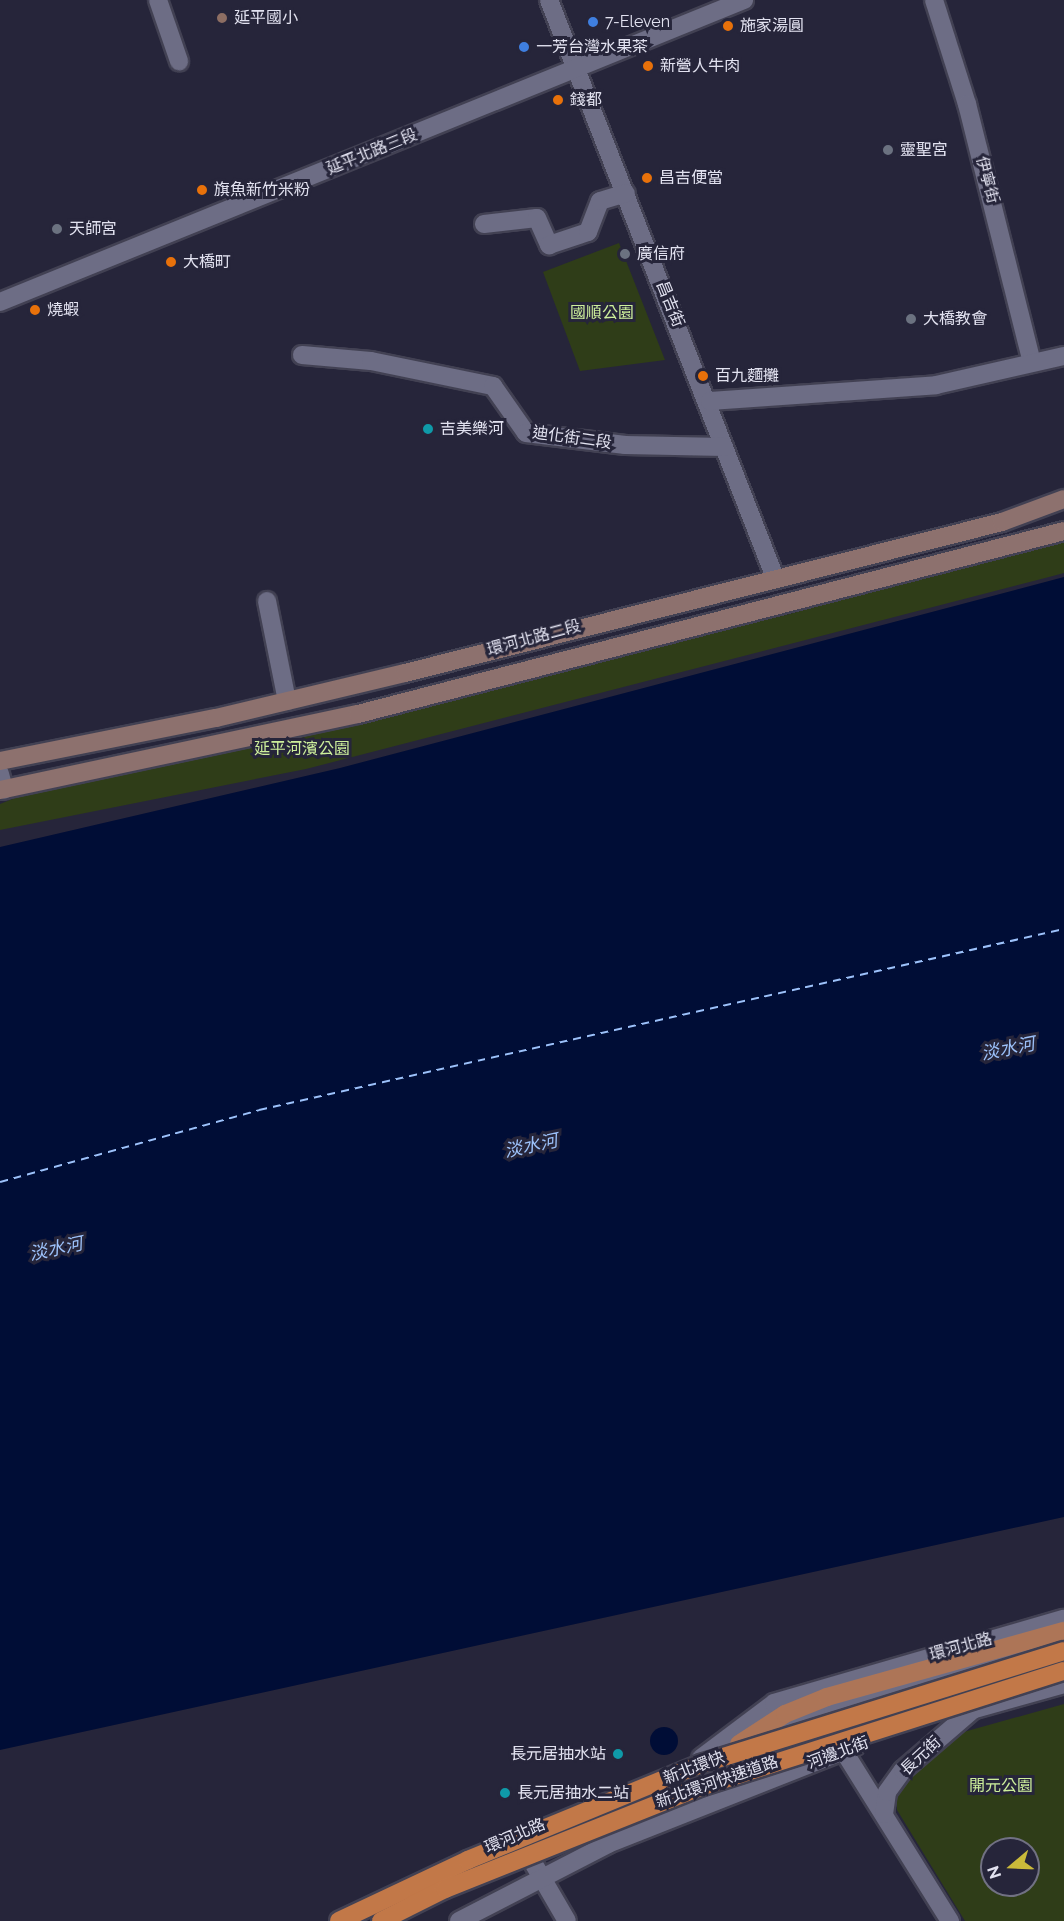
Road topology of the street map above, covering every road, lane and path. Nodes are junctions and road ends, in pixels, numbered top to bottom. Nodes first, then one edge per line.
1 (158, 0) edge
2 (549, 0) edge
3 (744, 0) edge
4 (934, 0) edge
5 (179, 61) dead end
6 (573, 70) junction
7 (626, 193) junction
8 (484, 224) dead end
9 (0, 302) edge
10 (303, 355) dead end
11 (1064, 356) edge
12 (1032, 362) junction
13 (710, 401) junction
14 (724, 447) junction
15 (1064, 500) edge
16 (1064, 531) edge
17 (774, 575) junction
18 (267, 601) dead end
19 (287, 701) junction
20 (0, 761) edge
21 (1, 784) edge
22 (1064, 1631) edge
23 (1064, 1651) edge
24 (1064, 1671) edge
25 (1064, 1684) edge
26 (975, 1708) junction
27 (739, 1744) joint
28 (843, 1750) junction
29 (701, 1758) junction
30 (884, 1815) junction
31 (517, 1835) junction
32 (538, 1877) junction
33 (333, 1921) edge
34 (339, 1921) edge
35 (381, 1921) edge
36 (459, 1921) edge
37 (567, 1921) edge
38 (951, 1921) edge

1 - 5 street
2 - 6 street, 昌吉街
3 - 6 street, 延平北路三段
4 - 12 street, 伊寧街
6 - 7 street, 昌吉街
6 - 9 street, 延平北路三段
7 - 8 street
7 - 13 street, 昌吉街
10 - 14 street, 迪化街二段
11 - 12 street
12 - 13 street
13 - 14 street, 昌吉街
14 - 17 street, 昌吉街
15 - 17 main road, 環河北路二段
16 - 21 main road, 環河北路二段
17 - 19 main road, 環河北路二段
18 - 19 street
19 - 20 main road, 環河北路二段
22 - 27 main road
22 - 29 street, 環河北路
23 - 34 highway, 新北環快, bridge
24 - 35 highway, 新北環河快速道路, bridge
25 - 26 street, 河邊北街
26 - 28 street, 河邊北街
26 - 30 street, 長元街
27 - 29 street, 環河北路
28 - 30 street
28 - 32 street, 河邊北街
29 - 31 street, 環河北路
30 - 38 street
31 - 32 street
31 - 33 street, 環河北路
32 - 36 street, 河邊北街
32 - 37 street

